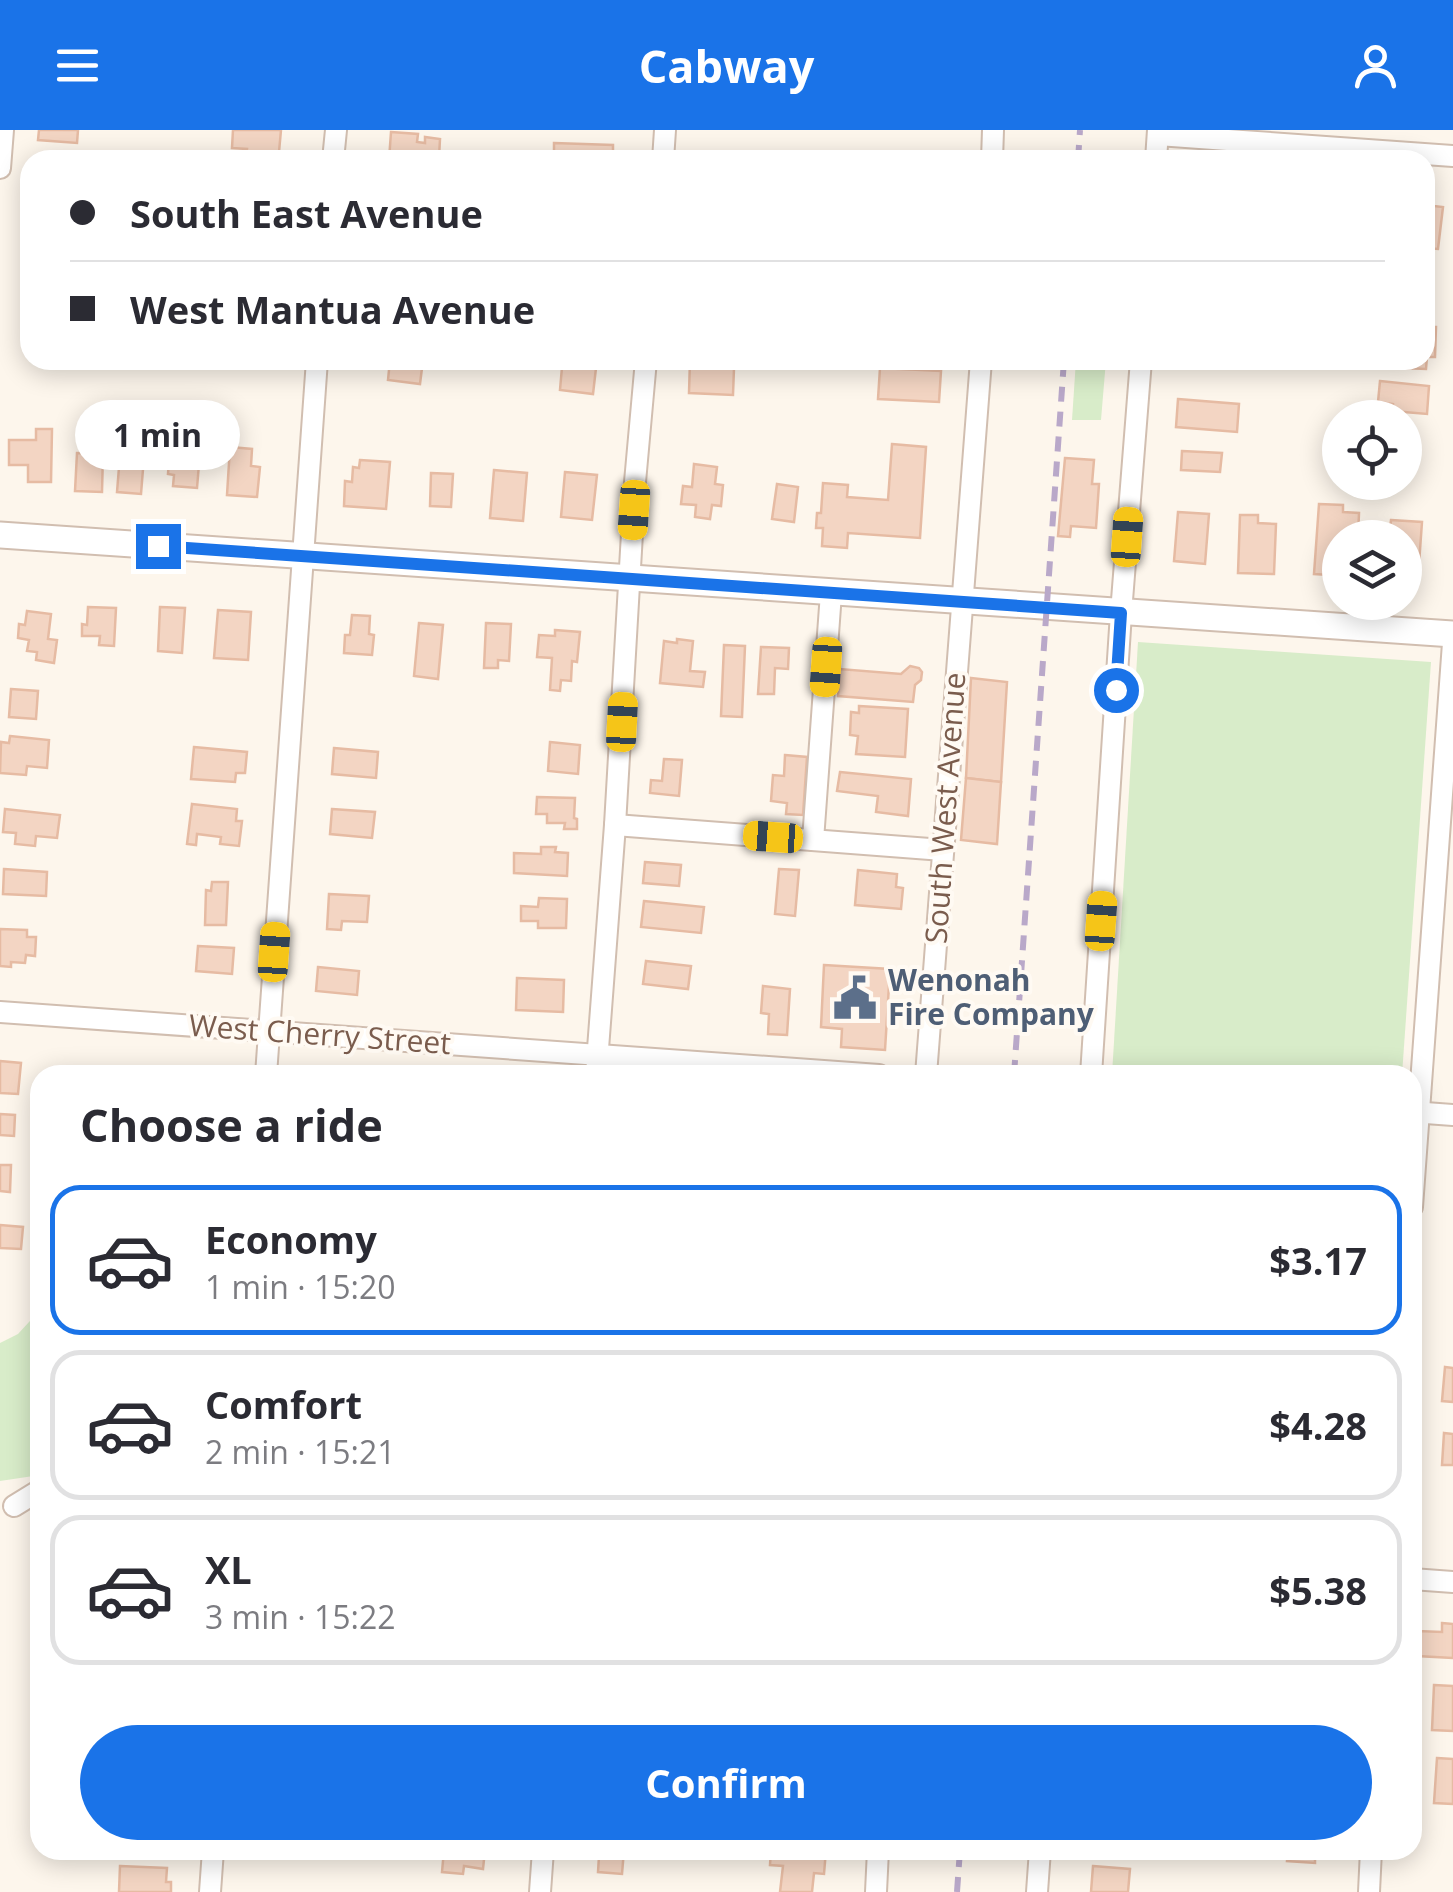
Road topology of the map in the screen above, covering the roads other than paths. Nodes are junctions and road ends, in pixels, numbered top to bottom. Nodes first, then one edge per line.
1 (2, 130) edge
2 (1158, 133) edge
3 (1376, 150) edge
4 (0, 168) edge
5 (317, 370) edge
6 (645, 370) edge
7 (980, 370) edge
8 (1140, 370) edge
9 (0, 535) edge
10 (302, 556) junction
11 (630, 579) junction
12 (831, 593) junction
13 (961, 601) junction
14 (1121, 613) junction
15 (1453, 634) edge
16 (1453, 643) edge
17 (615, 825) junction
18 (812, 840) junction
19 (943, 850) junction
20 (0, 1012) edge
21 (269, 1031) junction
22 (267, 1065) edge
23 (596, 1065) edge
24 (927, 1065) edge
25 (1092, 1065) edge
26 (1420, 1065) edge
27 (1422, 1112) edge
28 (1453, 1114) edge
29 (30, 1496) edge
30 (14, 1506) dead end
31 (1422, 1580) edge
32 (1453, 1582) edge
33 (212, 1860) edge
34 (542, 1860) edge
35 (878, 1860) edge
36 (1039, 1860) edge
37 (1370, 1860) edge
38 (210, 1892) edge
39 (540, 1892) edge
40 (876, 1892) edge
41 (1037, 1892) edge
42 (1368, 1892) edge

1 - 4 street
2 - 3 street
5 - 10 street
6 - 11 street
7 - 13 street, South West Avenue
8 - 14 street
9 - 10 street
10 - 11 street
10 - 21 street
11 - 12 street
11 - 17 street
12 - 13 street
12 - 18 street
13 - 14 street
13 - 19 street, South West Avenue
14 - 15 street
14 - 25 street
16 - 26 street
17 - 18 street
17 - 23 street
18 - 19 street
19 - 24 street, South West Avenue
20 - 21 street, West Cherry Street
21 - 22 street
21 - 23 street, West Cherry Street
27 - 28 street
29 - 30 street
31 - 32 street
33 - 38 street
34 - 39 street
35 - 40 street
36 - 41 street
37 - 42 street

